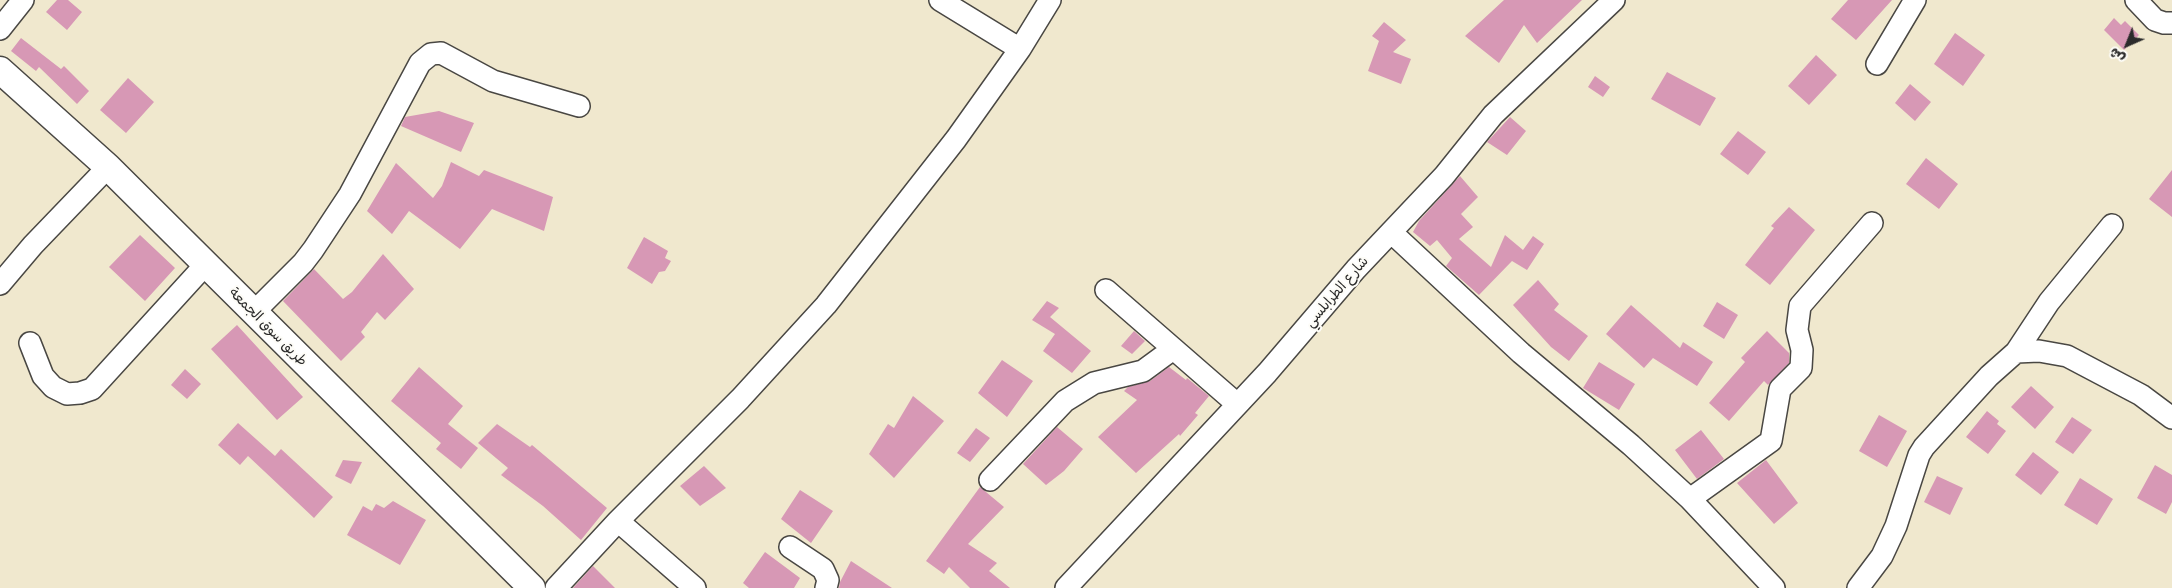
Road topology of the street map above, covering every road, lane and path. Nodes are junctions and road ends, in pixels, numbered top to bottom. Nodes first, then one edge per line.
1 (23, 0) edge
2 (940, 0) edge
3 (1050, 0) edge
4 (1614, 0) edge
5 (1915, 0) edge
6 (2136, 0) edge
7 (2172, 23) edge
8 (0, 29) edge
9 (1020, 49) junction
10 (1877, 64) dead end
11 (0, 70) edge
12 (579, 106) dead end
13 (108, 167) junction
14 (1872, 223) dead end
15 (2112, 225) dead end
16 (1391, 232) junction
17 (206, 264) junction
18 (0, 284) edge
19 (1106, 290) dead end
20 (254, 312) junction
21 (30, 343) dead end
22 (1173, 349) junction
23 (2016, 352) junction
24 (1237, 404) junction
25 (2172, 418) edge
26 (990, 480) dead end
27 (1690, 499) junction
28 (618, 521) junction
29 (790, 547) dead end
30 (532, 588) edge
31 (556, 588) edge
32 (695, 588) edge
33 (826, 588) edge
34 (1066, 588) edge
35 (1774, 588) edge
36 (1858, 588) edge

1 - 8 street
2 - 9 street
3 - 9 street
4 - 16 street, شارع الطرابلسي
5 - 10 street
6 - 7 street
9 - 28 street
11 - 13 main road, طريق سوق الجمعة
12 - 20 street
13 - 17 main road, طريق سوق الجمعة
13 - 18 street
14 - 27 street
15 - 23 street
16 - 24 street, شارع الطرابلسي
16 - 27 street
17 - 20 main road, طريق سوق الجمعة
17 - 21 street
19 - 22 street
20 - 30 main road, طريق سوق الجمعة
22 - 24 street
22 - 26 street
23 - 25 street
23 - 36 street
24 - 34 street, شارع الطرابلسي
27 - 35 street
28 - 31 street
28 - 32 street
29 - 33 street

